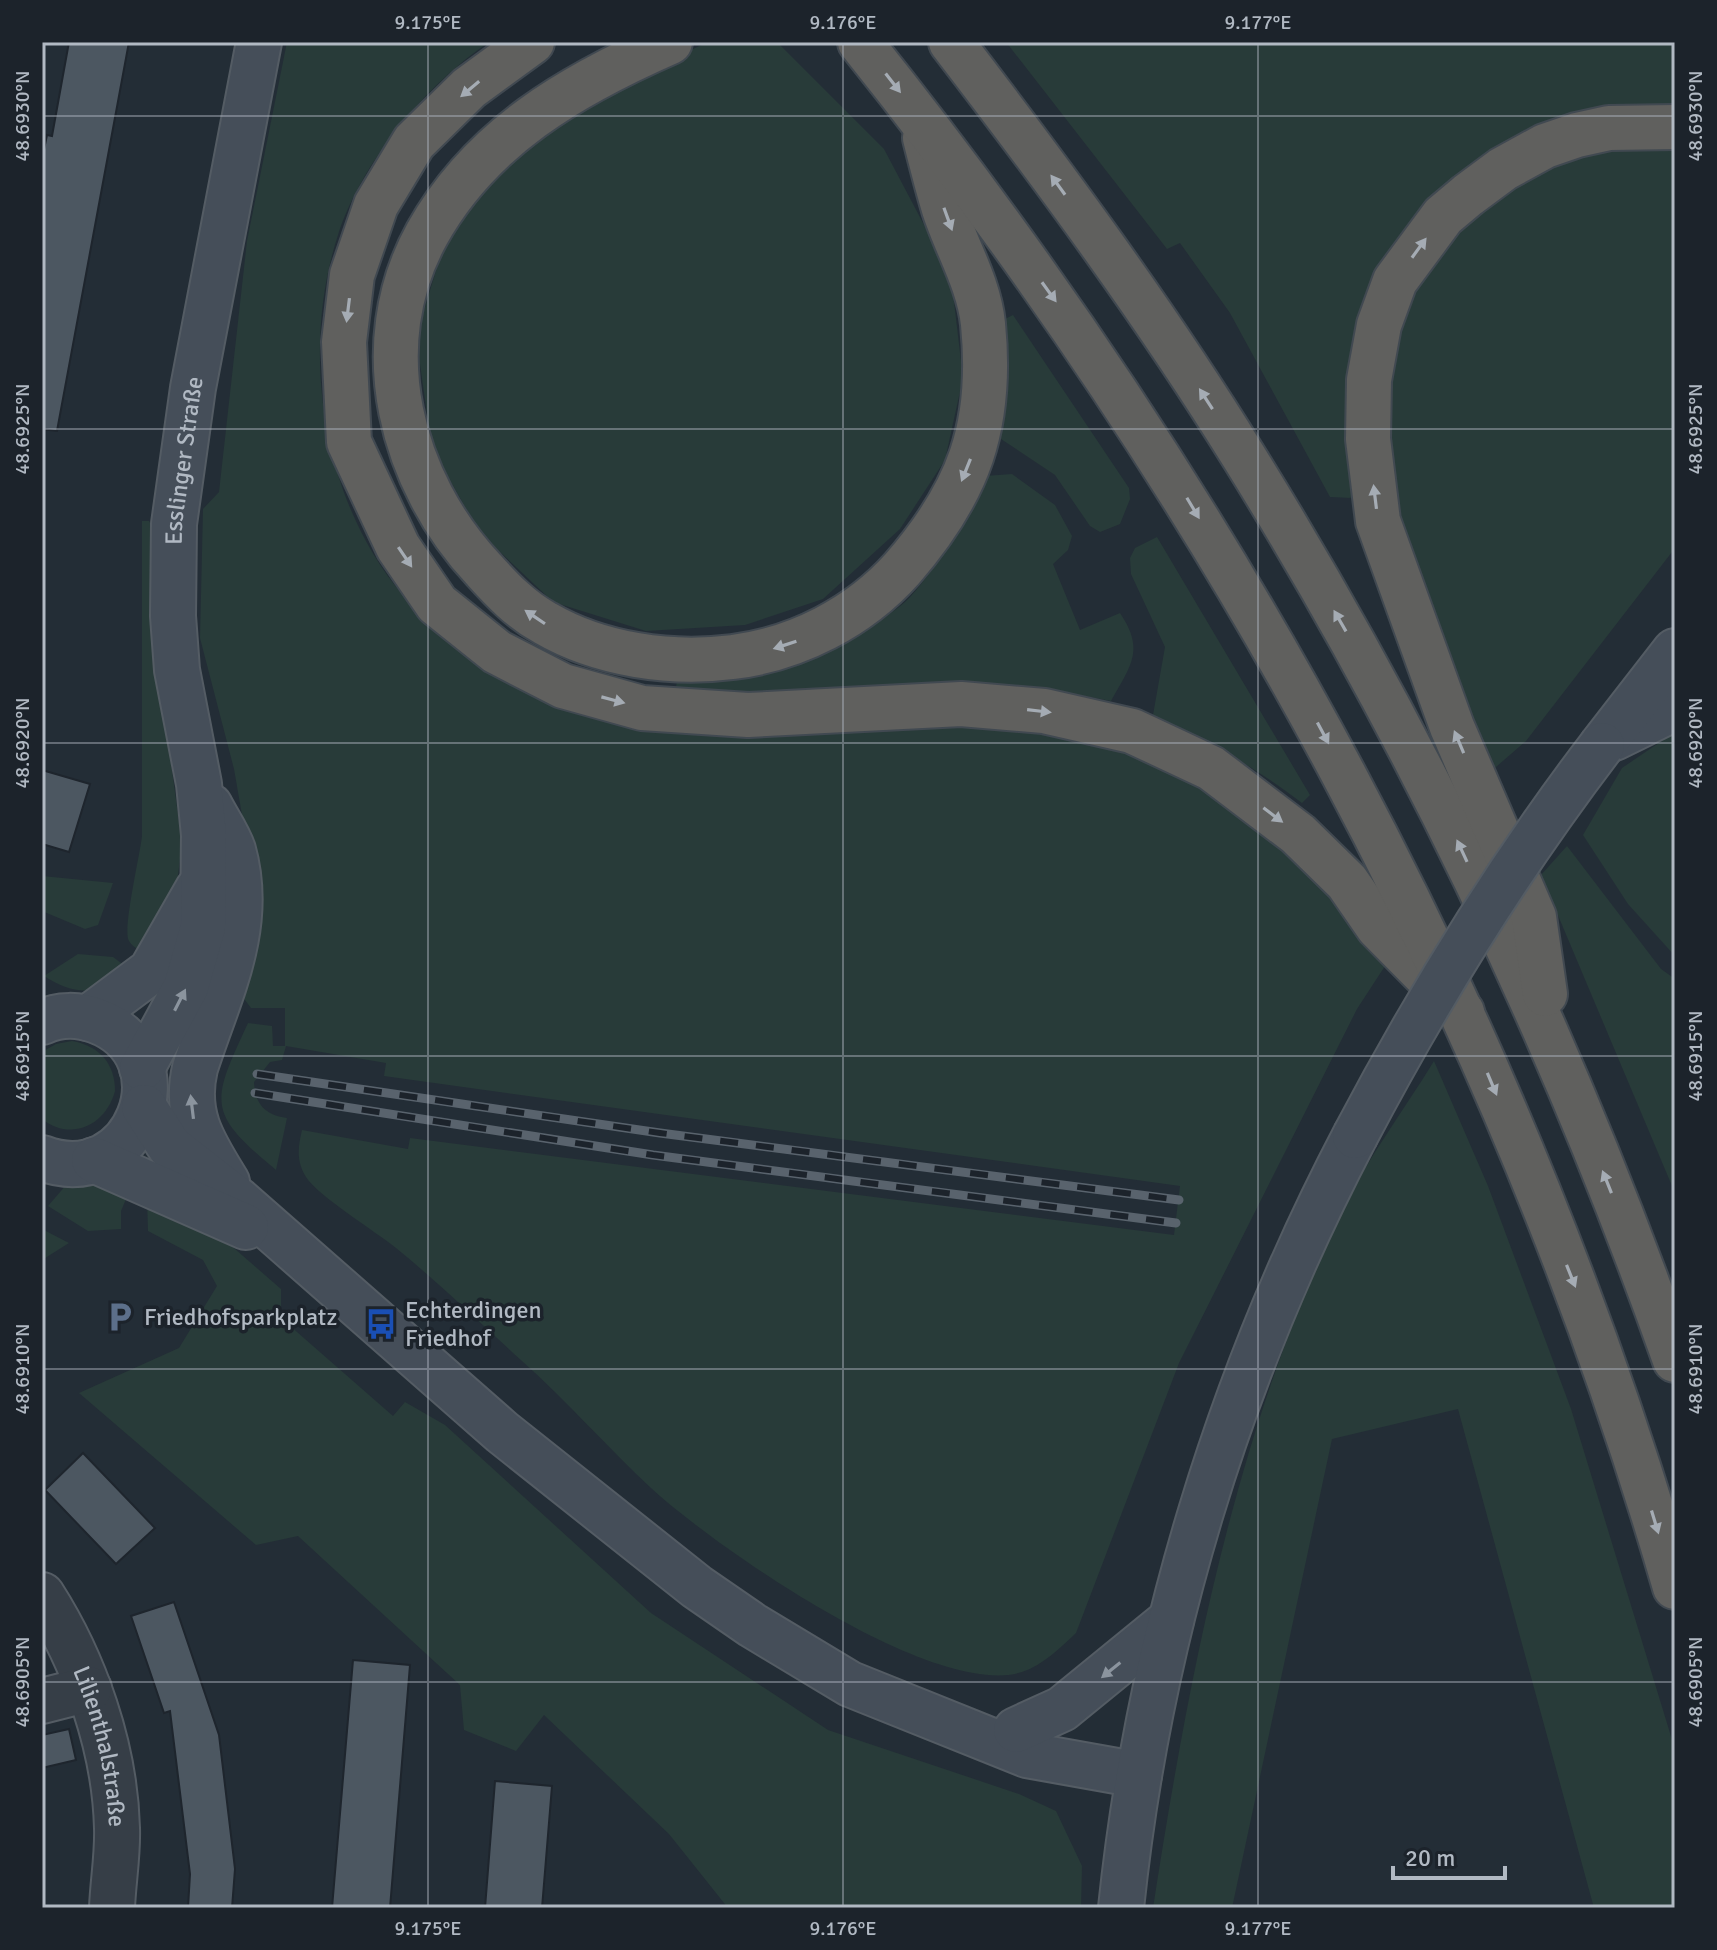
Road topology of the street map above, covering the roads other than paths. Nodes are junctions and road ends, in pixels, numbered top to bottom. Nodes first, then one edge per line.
1 (259, 42) edge
2 (532, 42) edge
3 (670, 42) edge
4 (951, 42) edge
5 (863, 46) edge
6 (919, 117) junction
7 (1675, 127) edge
8 (1675, 651) edge
9 (1675, 708) edge
10 (1602, 745) junction
11 (199, 784) junction
12 (202, 882) junction
13 (60, 1012) edge
14 (1462, 1012) junction
15 (1553, 1049) junction
16 (143, 1087) junction
17 (71, 1161) edge
18 (42, 1196) edge
19 (239, 1201) junction
20 (291, 1246) junction
21 (1675, 1360) edge
22 (1675, 1587) edge
23 (42, 1595) edge
24 (1171, 1620) junction
25 (89, 1689) junction
26 (42, 1701) edge
27 (965, 1728) junction
28 (1016, 1730) junction
29 (1139, 1775) junction
30 (112, 1908) edge
31 (1121, 1908) edge

1 - 11 main road, Esslinger Straße
2 -> 14 highway
6 -> 3 highway
15 -> 4 highway
5 -> 6 highway
6 -> 14 highway
15 -> 7 highway
8 - 10 main road
9 - 10 main road
10 - 24 main road, bridge
11 - 12 main road, Esslinger Straße
19 -> 11 main road
12 - 13 main road, Esslinger Straße
16 -> 12 main road, Esslinger Straße
13 - 16 main road
14 -> 22 highway
21 -> 15 highway
16 - 17 main road, Esslinger Straße
16 - 19 main road
17 - 18 main road, Esslinger Straße
17 - 20 main road
19 - 20 main road
20 - 27 main road
23 - 25 street, Lilienthalstraße
24 -> 28 main road
24 - 29 main road
25 - 26 street
25 - 30 street, Lilienthalstraße
27 - 28 main road
27 - 29 main road
28 - 29 main road
29 - 31 main road

